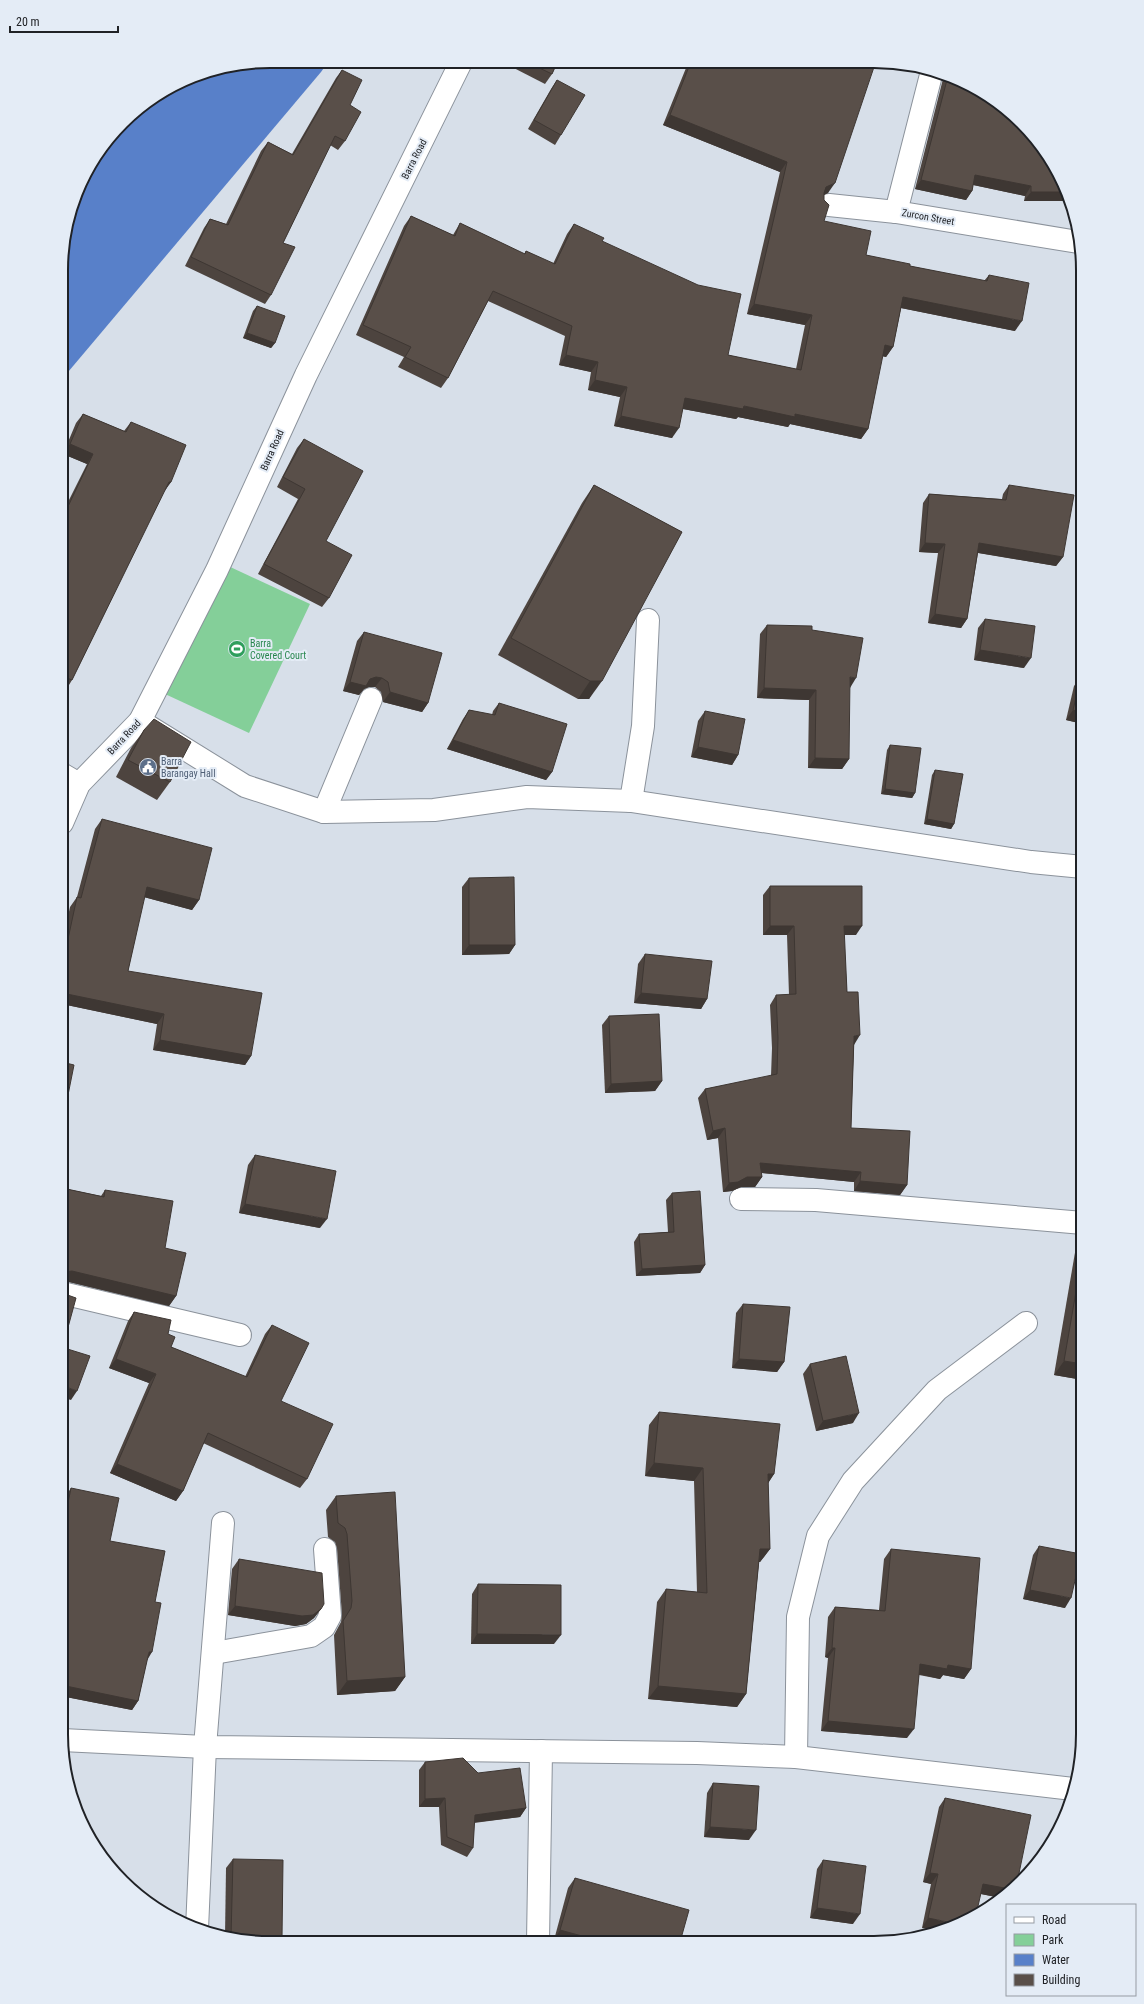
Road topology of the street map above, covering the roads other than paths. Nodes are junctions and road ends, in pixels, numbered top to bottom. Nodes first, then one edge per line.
1 (458, 68) edge
2 (931, 76) edge
3 (829, 205) edge
4 (896, 212) junction
5 (1074, 241) edge
6 (648, 620) edge
7 (370, 699) edge
8 (140, 721) junction
9 (71, 779) edge
10 (68, 794) edge
11 (631, 801) junction
12 (324, 812) junction
13 (1076, 866) edge
14 (741, 1199) dead end
15 (1076, 1222) edge
16 (68, 1294) edge
17 (1026, 1323) dead end
18 (240, 1335) dead end
19 (223, 1523) dead end
20 (325, 1549) dead end
21 (214, 1653) junction
22 (68, 1740) edge
23 (205, 1747) junction
24 (540, 1751) junction
25 (796, 1757) junction
26 (1069, 1788) edge
27 (196, 1922) edge
28 (538, 1936) edge

1 - 8 street, Barra Road
2 - 4 street, Zurcon Street
3 - 4 street
4 - 5 street, Zurcon Street
6 - 11 street
7 - 12 street
8 - 9 street, Barra Road
8 - 12 street
9 - 10 street, Barra Road
11 - 12 street
11 - 13 street
14 - 15 street
16 - 18 street
17 - 25 street
19 - 21 street
20 - 21 street
21 - 23 street
22 - 23 street
23 - 24 street
23 - 27 street
24 - 25 street
24 - 28 street
25 - 26 street

